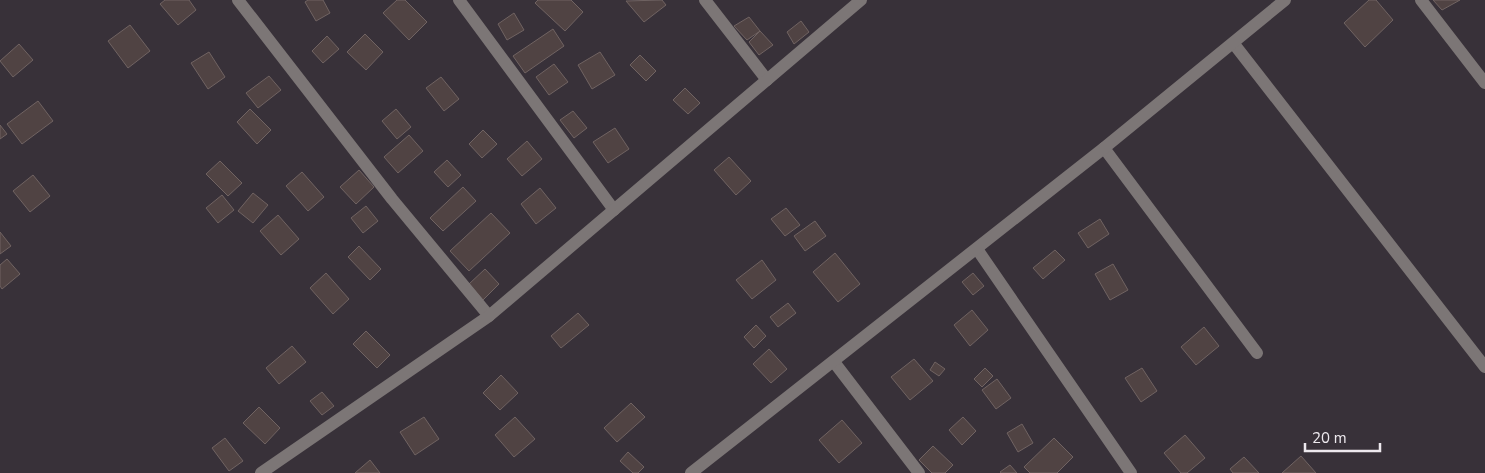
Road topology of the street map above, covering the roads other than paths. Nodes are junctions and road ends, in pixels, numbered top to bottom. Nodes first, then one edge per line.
1 (238, 0) edge
2 (459, 0) edge
3 (705, 0) edge
4 (861, 0) edge
5 (1285, 0) edge
6 (1420, 0) edge
7 (1234, 44) junction
8 (767, 80) junction
9 (1485, 83) edge
10 (1104, 148) junction
11 (614, 210) junction
12 (976, 249) junction
13 (489, 316) junction
14 (1257, 353) dead end
15 (834, 362) junction
16 (1485, 366) edge
17 (695, 472) edge
18 (261, 473) edge
19 (919, 473) edge
20 (1131, 473) edge

1 - 13 street
2 - 11 street
3 - 8 street
4 - 8 street
5 - 7 street
6 - 9 street
7 - 10 street
7 - 16 street
8 - 11 street
10 - 12 street
10 - 14 street
11 - 13 street
12 - 15 street
12 - 20 street
13 - 18 street
15 - 17 street
15 - 19 street

